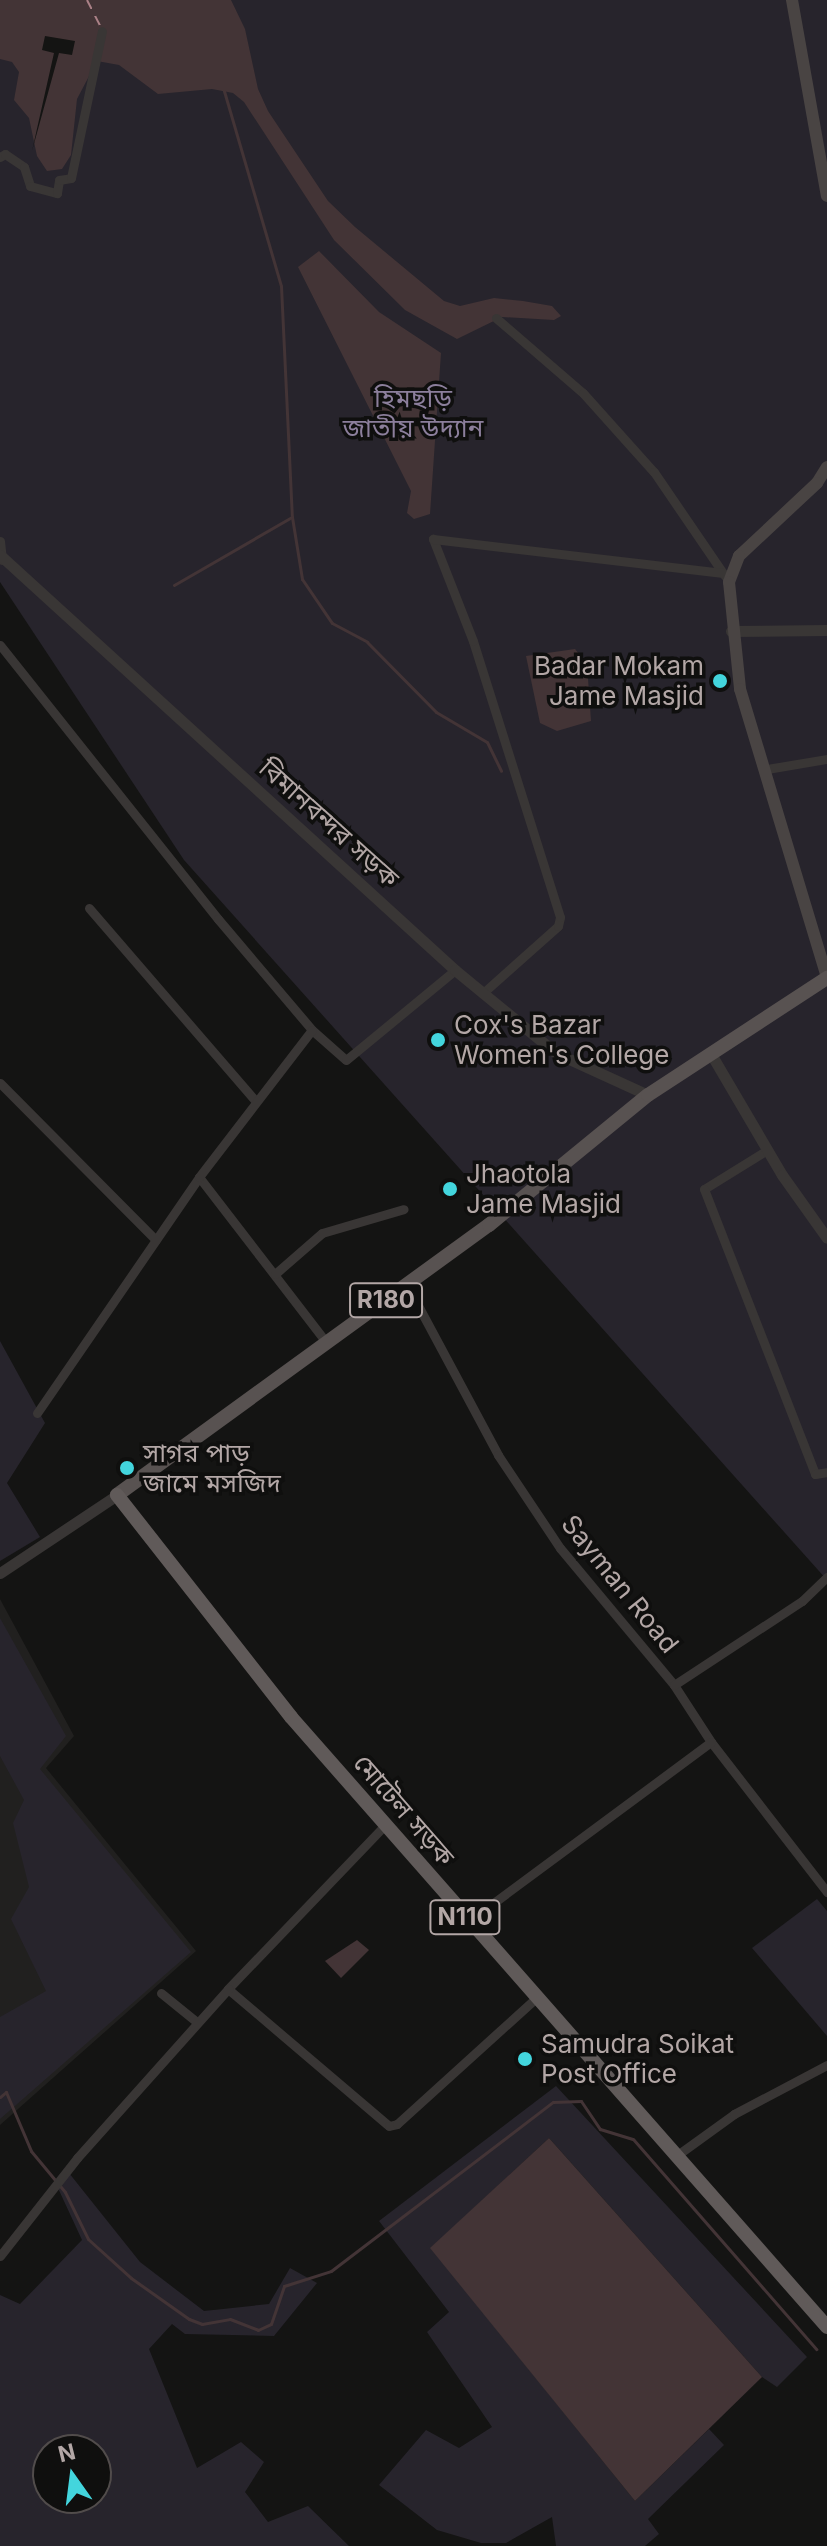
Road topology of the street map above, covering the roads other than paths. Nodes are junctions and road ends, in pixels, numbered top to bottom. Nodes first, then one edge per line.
1 (792, 0) edge
2 (102, 31) dead end
3 (0, 157) edge
4 (827, 196) edge
5 (496, 318) dead end
6 (827, 467) edge
7 (822, 480) edge
8 (0, 541) edge
9 (1, 558) edge
10 (726, 577) junction
11 (827, 630) edge
12 (731, 631) junction
13 (0, 645) edge
14 (827, 759) edge
15 (767, 769) junction
16 (89, 908) dead end
17 (455, 970) junction
18 (827, 977) edge
19 (484, 992) junction
20 (312, 1030) junction
21 (711, 1054) junction
22 (0, 1083) edge
23 (648, 1095) junction
24 (255, 1100) junction
25 (767, 1150) junction
26 (199, 1177) junction
27 (404, 1209) dead end
28 (827, 1238) edge
29 (156, 1240) junction
30 (275, 1274) junction
31 (407, 1285) junction
32 (327, 1343) junction
33 (37, 1413) dead end
34 (827, 1472) edge
35 (117, 1495) junction
36 (0, 1573) edge
37 (827, 1577) edge
38 (674, 1685) junction
39 (711, 1742) junction
40 (385, 1825) junction
41 (827, 1892) edge
42 (469, 1921) junction
43 (228, 1989) junction
44 (161, 1993) dead end
45 (537, 1997) junction
46 (197, 2022) junction
47 (827, 2065) edge
48 (676, 2156) junction
49 (0, 2256) edge
50 (827, 2327) edge

1 - 4 main road
2 - 3 street
5 - 10 street
6 - 7 main road
7 - 10 main road
8 - 9 street
9 - 17 street, বিমানবন্দর সড়ক
10 - 12 main road
10 - 19 street
11 - 12 street
12 - 15 main road
13 - 20 street
14 - 15 street
15 - 18 main road
16 - 24 street
17 - 19 street, বিমানবন্দর সড়ক
17 - 20 street
18 - 21 main road, R180
19 - 23 street, বিমানবন্দর সড়ক
20 - 24 street
21 - 23 main road, R180
21 - 25 street
22 - 29 street
23 - 31 main road, R180
24 - 26 street
25 - 28 street
25 - 34 street
26 - 29 street
26 - 30 street
27 - 30 street
29 - 33 street
30 - 32 street
31 - 32 main road, R180
31 - 38 street, Sayman Road
32 - 35 main road, R180
35 - 36 street
35 - 40 highway, মোটেল সড়ক / N110
37 - 38 street
38 - 39 street, Sayman Road
39 - 41 street, Sayman Road
39 - 42 street
40 - 42 highway, মোটেল সড়ক / N110
40 - 43 street
42 - 45 highway, মোটেল সড়ক / N110
43 - 45 street
43 - 46 street
44 - 46 street
45 - 48 highway, মোটেল সড়ক / N110
46 - 49 street
47 - 48 street
48 - 50 highway, মোটেল সড়ক / N110

